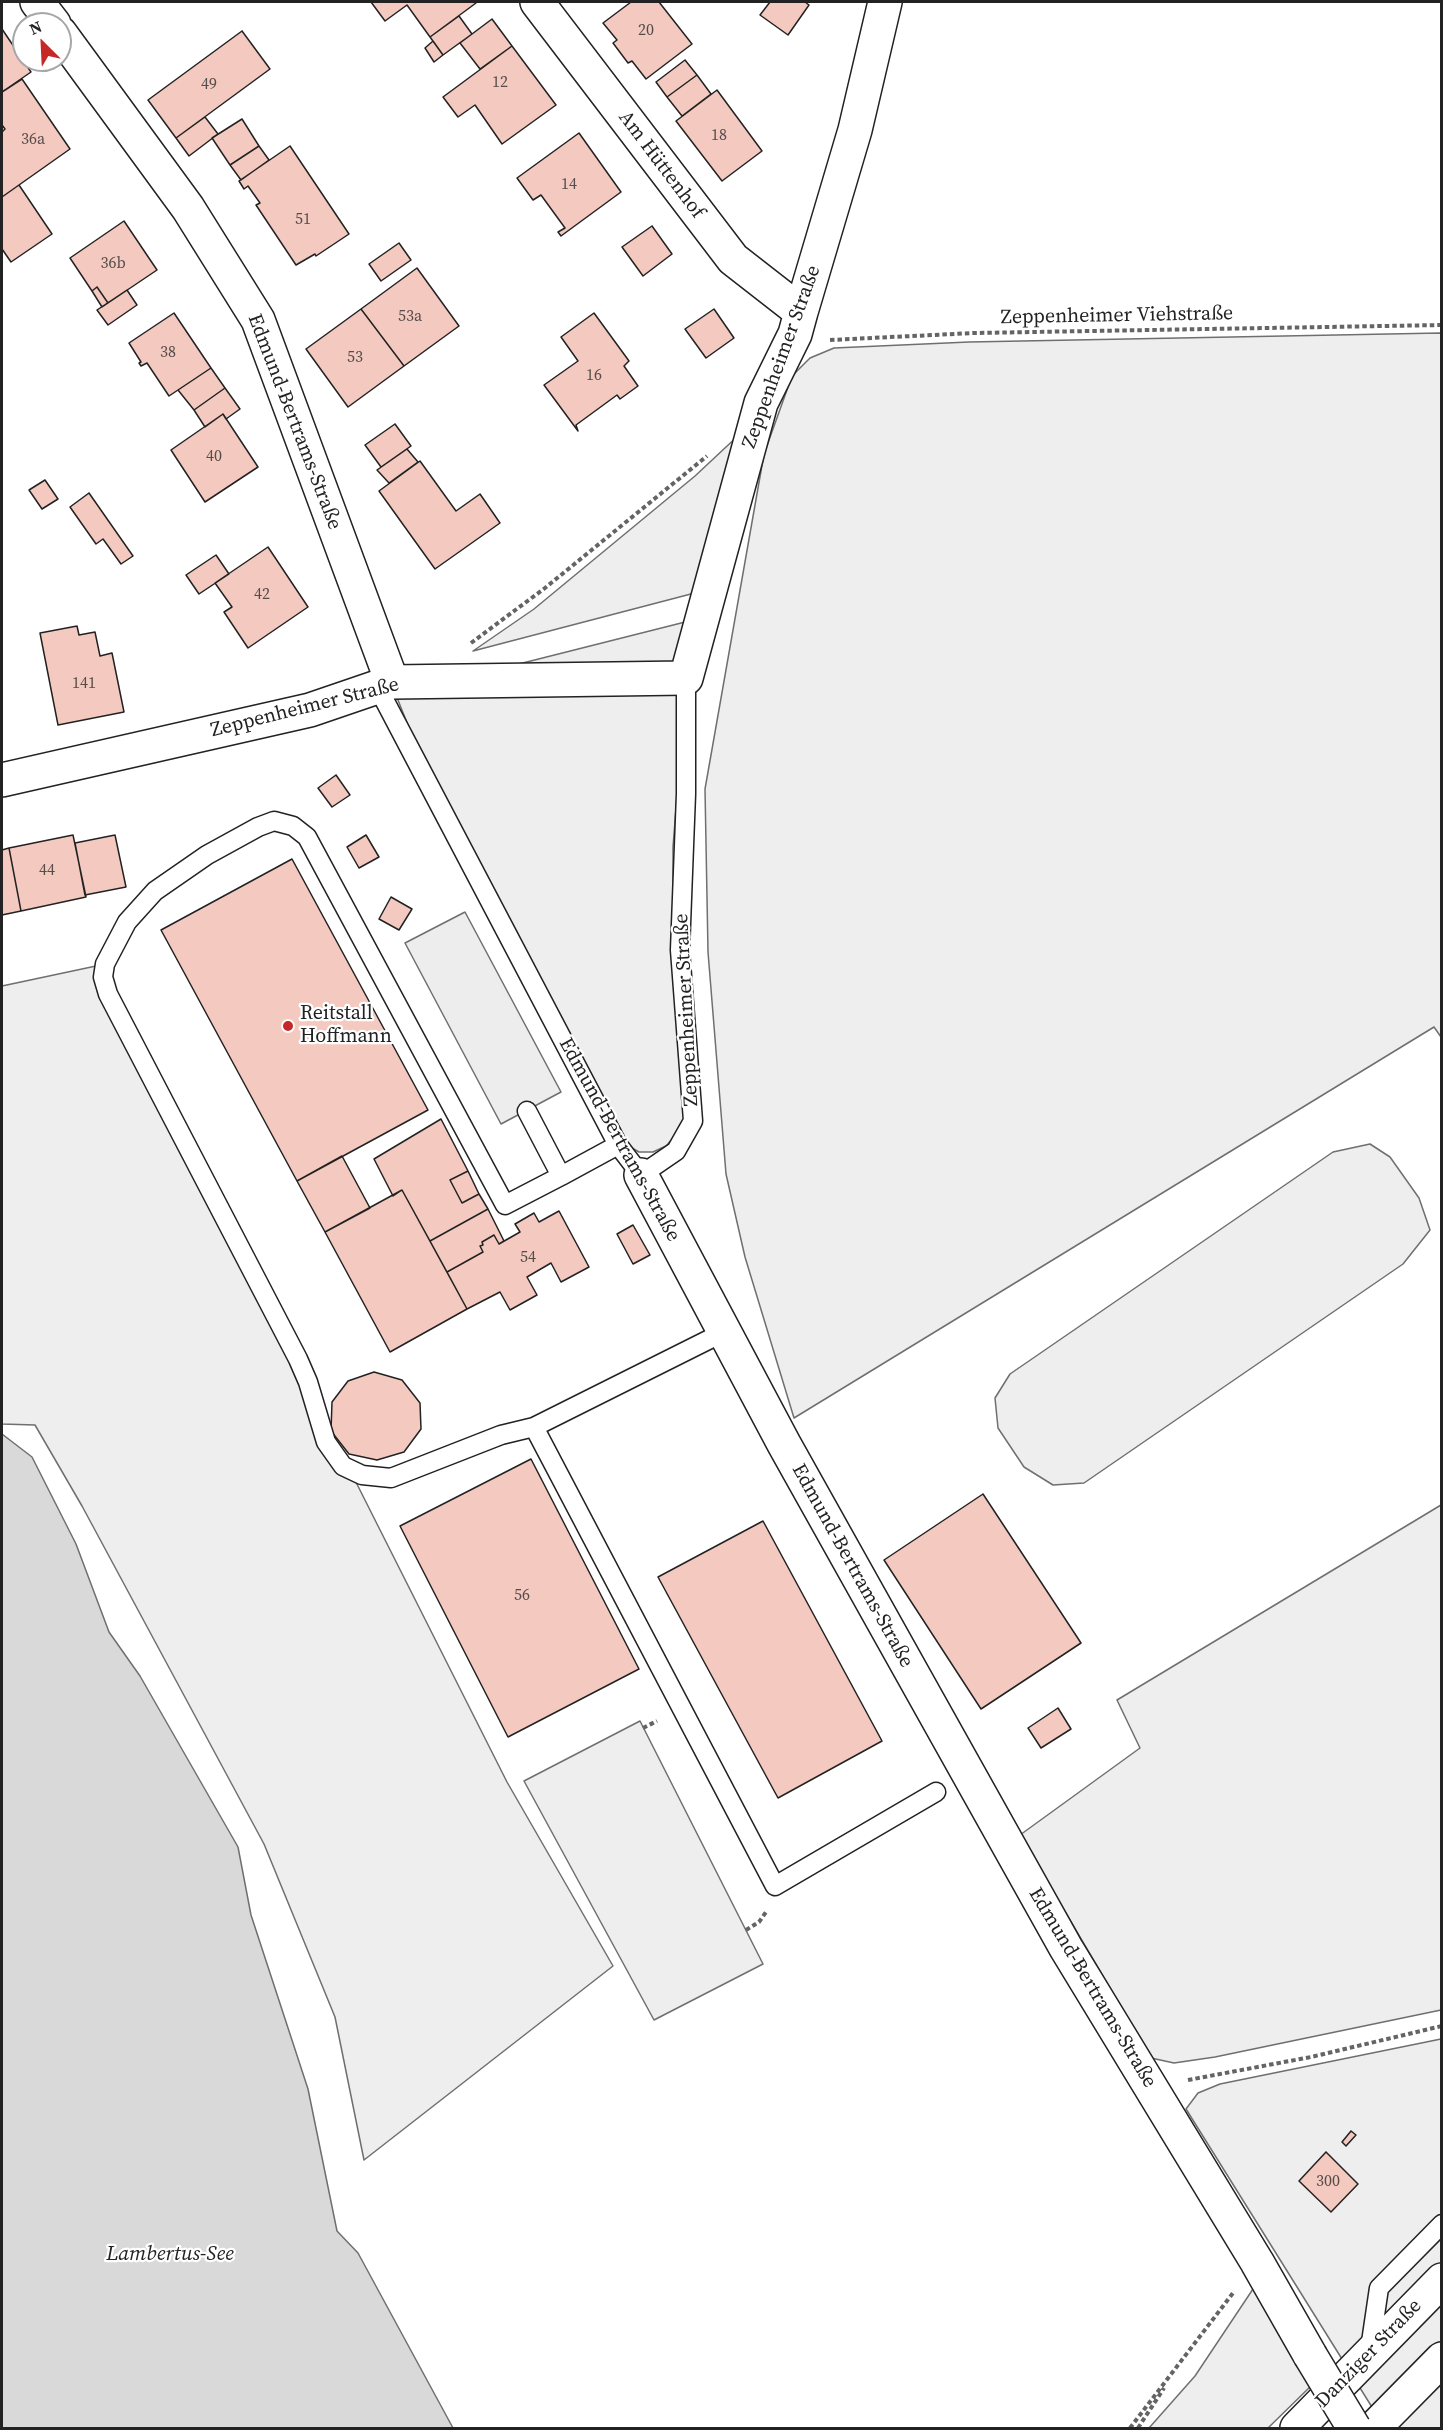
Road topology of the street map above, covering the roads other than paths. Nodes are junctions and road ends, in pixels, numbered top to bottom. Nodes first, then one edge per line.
1 (537, 2) edge
2 (885, 2) edge
3 (72, 49) edge
4 (798, 323) junction
5 (686, 678) junction
6 (385, 685) junction
7 (2, 780) edge
8 (527, 1111) dead end
9 (618, 1145) junction
10 (641, 1175) junction
11 (561, 1176) junction
12 (724, 1332) junction
13 (534, 1427) junction
14 (936, 1792) dead end
15 (1442, 2224) edge
16 (1442, 2280) edge
17 (1370, 2354) junction
18 (1442, 2359) edge
19 (1297, 2428) edge
20 (1354, 2428) edge
21 (1374, 2428) edge

1 - 4 main road, Am Hüttenhof
2 - 4 main road, Zeppenheimer Straße
3 - 6 main road, Edmund-Bertrams-Straße
4 - 5 main road, Zeppenheimer Straße
5 - 6 main road, Zeppenheimer Straße
5 - 10 lane, Zeppenheimer Straße
6 - 7 main road, Zeppenheimer Straße
6 - 9 lane, Edmund-Bertrams-Straße
8 - 11 lane
9 - 10 lane, Edmund-Bertrams-Straße
9 - 11 lane
10 - 12 main road, Edmund-Bertrams-Straße
11 - 13 lane
12 - 13 lane
12 - 20 main road, Edmund-Bertrams-Straße, bridge
13 - 14 lane
15 - 17 lane
16 - 17 main road, Danziger Straße
17 - 19 main road, Danziger Straße
18 - 21 main road

